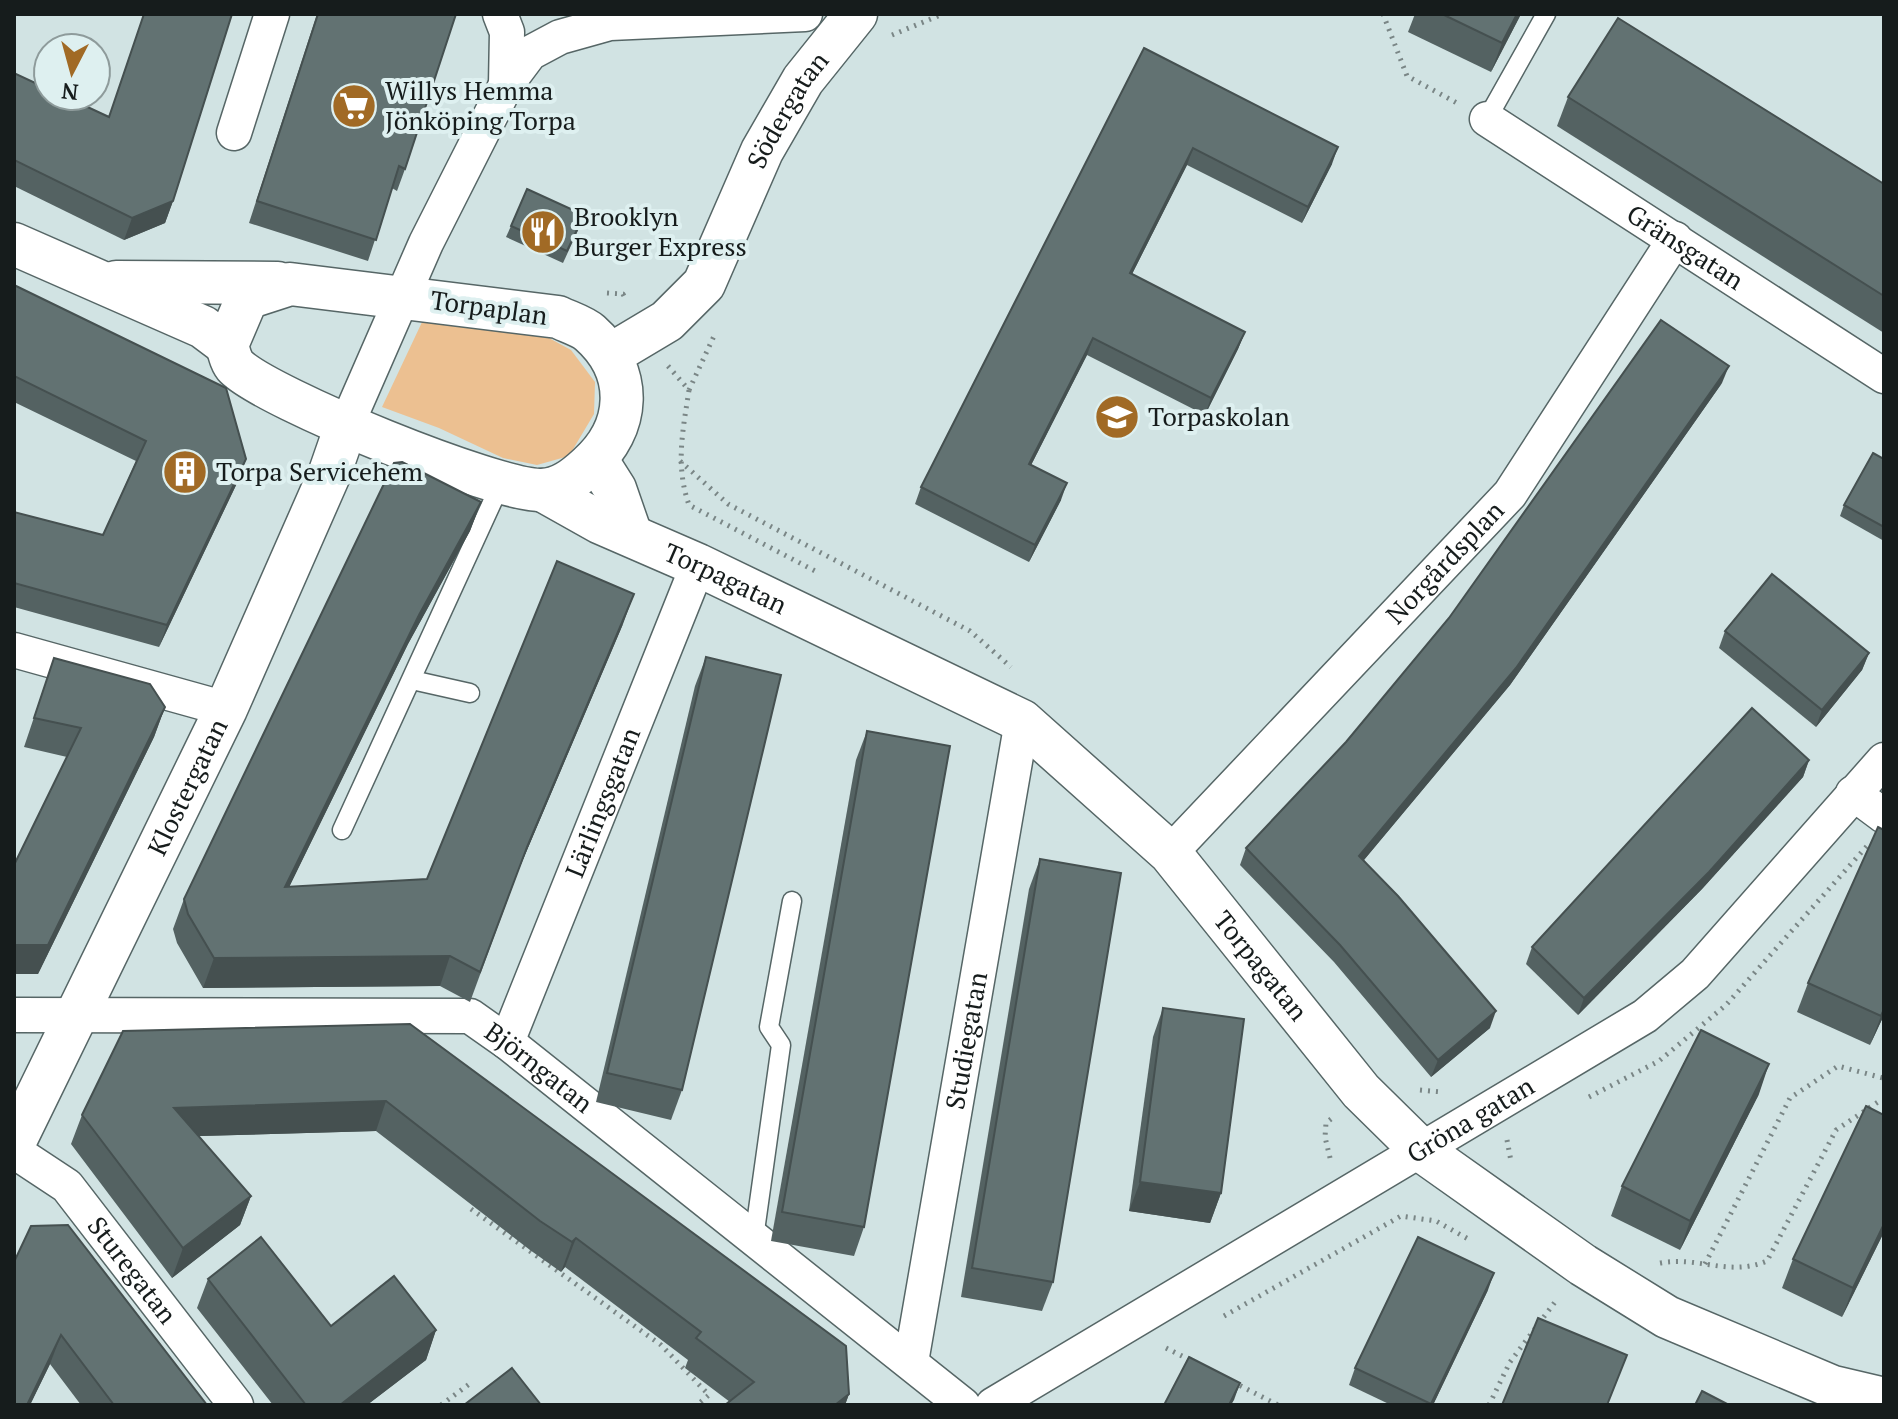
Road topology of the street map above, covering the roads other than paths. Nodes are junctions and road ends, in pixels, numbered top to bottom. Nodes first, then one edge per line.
1 (272, 14) edge
2 (500, 14) edge
3 (805, 14) edge
4 (856, 14) edge
5 (1546, 14) edge
6 (506, 85) junction
7 (1487, 119) joint
8 (234, 133) dead end
9 (1675, 239) junction
10 (14, 244) edge
11 (95, 282) junction
12 (290, 284) junction
13 (403, 297) junction
14 (227, 345) junction
15 (610, 355) junction
16 (1884, 376) edge
17 (346, 426) junction
18 (596, 459) junction
19 (501, 483) junction
20 (542, 490) junction
21 (631, 535) junction
22 (698, 565) junction
23 (14, 650) edge
24 (412, 680) junction
25 (470, 693) dead end
26 (226, 709) junction
27 (1022, 721) junction
28 (1884, 760) edge
29 (1853, 793) junction
30 (1884, 816) edge
31 (342, 830) dead end
32 (1170, 853) junction
33 (792, 901) dead end
34 (78, 1013) junction
35 (14, 1015) edge
36 (507, 1042) junction
37 (14, 1143) edge
38 (14, 1151) edge
39 (1422, 1151) junction
40 (754, 1238) junction
41 (911, 1362) junction
42 (1830, 1396) edge
43 (1884, 1399) edge
44 (236, 1405) edge
45 (963, 1405) edge
46 (993, 1405) edge

1 - 8 street
2 - 6 street, Torpaplan
3 - 6 street, Torpaplan
4 - 15 street, Södergatan
5 - 7 lane
6 - 13 street, Torpaplan
7 - 9 street, Gränsgatan
9 - 16 street, Gränsgatan
9 - 32 street, Norgårdsplan
10 - 11 street
11 - 12 street
11 - 14 street
12 - 13 street, Torpaplan
12 - 14 street, Torpaplan
13 - 15 street, Torpaplan
13 - 17 street, Torpaplan
14 - 17 street
15 - 18 street, Torpaplan
17 - 19 street
17 - 26 street, Klostergatan
18 - 20 street, Torpaplan
18 - 21 street, Torpagatan
19 - 20 street
19 - 24 lane
20 - 21 street, Torpagatan
21 - 22 street, Torpagatan
22 - 27 street, Torpagatan
22 - 36 street, Lärlingsgatan
23 - 26 street
24 - 25 lane
24 - 31 lane
26 - 34 street, Klostergatan
27 - 32 street, Torpagatan
27 - 41 street, Studiegatan
28 - 29 street, Gröna gatan
29 - 30 street
29 - 39 street, Gröna gatan
32 - 39 street, Torpagatan
33 - 40 lane
34 - 35 street, Björngatan
34 - 36 street, Björngatan
34 - 37 street, Klostergatan
36 - 40 street, Björngatan
38 - 44 street, Sturegatan
39 - 42 street, Torpagatan
39 - 46 street, Gröna gatan
40 - 41 street, Björngatan
41 - 45 street, Björngatan
42 - 43 street, Torpagatan

